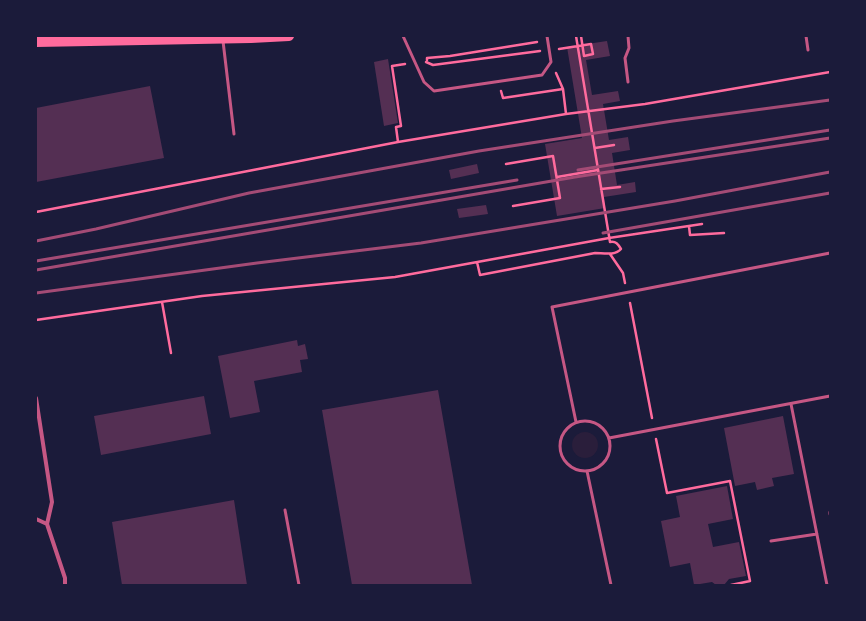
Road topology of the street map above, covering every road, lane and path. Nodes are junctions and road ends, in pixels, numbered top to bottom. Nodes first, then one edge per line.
1 (289, 36) edge
2 (403, 36) edge
3 (547, 36) edge
4 (576, 36) edge
5 (581, 36) edge
6 (628, 36) edge
7 (806, 36) edge
8 (223, 38) junction
9 (36, 42) edge
10 (536, 43) dead end
11 (578, 46) junction
12 (563, 48) junction
13 (555, 49) dead end
14 (548, 50) dead end
15 (808, 50) dead end
16 (565, 54) dead end
17 (422, 62) dead end
18 (428, 62) junction
19 (405, 64) dead end
20 (830, 72) edge
21 (499, 82) junction
22 (628, 82) dead end
23 (566, 114) junction
24 (234, 134) dead end
25 (398, 142) junction
26 (614, 145) dead end
27 (595, 148) junction
28 (506, 164) dead end
29 (598, 170) junction
30 (557, 177) junction
31 (620, 187) dead end
32 (601, 189) junction
33 (513, 206) dead end
34 (36, 212) edge
35 (702, 224) dead end
36 (689, 226) junction
37 (724, 233) dead end
38 (609, 238) junction
39 (612, 253) junction
40 (830, 253) edge
41 (477, 262) junction
42 (627, 292) junction
43 (162, 302) junction
44 (36, 320) edge
45 (171, 353) dead end
46 (830, 396) edge
47 (36, 398) edge
48 (791, 404) junction
49 (576, 422) junction
50 (654, 430) junction
51 (609, 438) junction
52 (587, 471) junction
53 (284, 510) dead end
54 (36, 519) edge
55 (47, 524) junction
56 (817, 534) junction
57 (771, 541) dead end
58 (65, 585) edge
59 (299, 585) edge
60 (611, 585) edge
61 (731, 585) edge
62 (827, 585) edge

1 - 8 main road
2 - 21 lane
3 - 21 lane
4 - 11 path
5 - 11 path
6 - 22 lane
7 - 15 lane
8 - 9 main road
8 - 24 lane
10 - 18 path
11 - 12 path
11 - 27 path
12 - 13 path
12 - 16 path
14 - 18 path
17 - 18 path
19 - 25 path
20 - 23 path
21 - 23 path
23 - 25 path
25 - 34 path
26 - 27 path
27 - 29 path
28 - 30 path
29 - 30 path
29 - 32 path
30 - 33 path
31 - 32 path
32 - 38 path
35 - 36 path
36 - 37 path
36 - 38 path
38 - 39 path
38 - 41 path
39 - 41 path
39 - 42 path
40 - 42 lane
41 - 43 path
42 - 49 lane
42 - 50 path
43 - 44 path
43 - 45 path
46 - 48 lane
47 - 55 street
48 - 50 lane
48 - 56 lane
49 - 51 lane
49 - 52 lane
50 - 51 lane
50 - 61 path
51 - 52 lane
52 - 60 lane
53 - 59 lane
54 - 55 street
55 - 58 street
56 - 57 lane
56 - 62 lane

